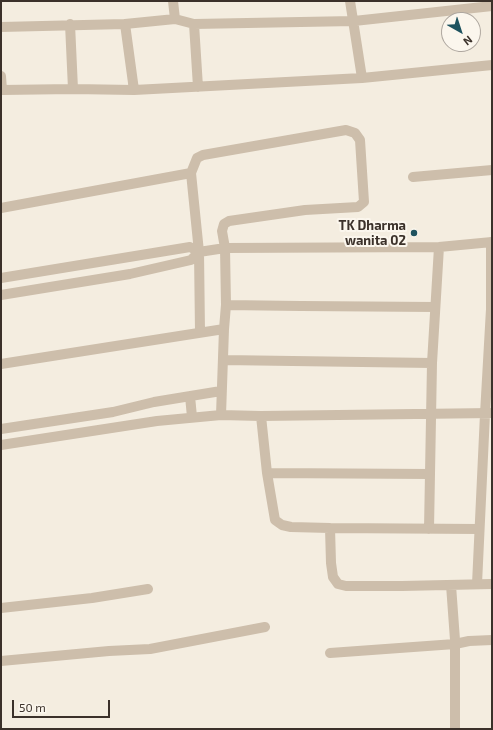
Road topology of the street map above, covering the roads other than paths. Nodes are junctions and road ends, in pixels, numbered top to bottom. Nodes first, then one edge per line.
1 (173, 1) edge
2 (350, 1) edge
3 (492, 6) edge
4 (175, 20) junction
5 (354, 21) junction
6 (70, 24) junction
7 (125, 24) junction
8 (194, 24) junction
9 (1, 27) edge
10 (492, 65) edge
11 (1, 76) edge
12 (362, 78) junction
13 (198, 87) junction
14 (73, 89) junction
15 (1, 90) edge
16 (134, 90) junction
17 (492, 170) edge
18 (191, 173) junction
19 (413, 177) dead end
20 (1, 208) edge
21 (491, 242) edge
22 (438, 247) junction
23 (226, 248) junction
24 (198, 252) junction
25 (1, 278) edge
26 (1, 295) edge
27 (226, 305) junction
28 (435, 307) junction
29 (224, 329) junction
30 (200, 332) junction
31 (223, 360) junction
32 (432, 363) junction
33 (1, 364) edge
34 (221, 391) junction
35 (190, 396) junction
36 (154, 402) junction
37 (113, 412) junction
38 (488, 413) edge
39 (430, 414) junction
40 (221, 415) junction
41 (261, 416) junction
42 (192, 417) junction
43 (157, 421) junction
44 (44, 422) junction
45 (15, 427) junction
46 (115, 427) junction
47 (1, 429) edge
48 (46, 438) junction
49 (17, 443) junction
50 (1, 445) edge
51 (267, 473) junction
52 (430, 474) junction
53 (330, 528) junction
54 (429, 529) junction
55 (479, 529) junction
56 (477, 584) junction
57 (492, 584) edge
58 (451, 585) junction
59 (148, 589) dead end
60 (1, 608) edge
61 (266, 627) dead end
62 (492, 640) edge
63 (455, 644) junction
64 (330, 653) dead end
65 (1, 661) edge
66 (455, 729) edge

1 - 4 street
2 - 5 street
3 - 5 street
4 - 7 street
4 - 8 street
5 - 8 street
5 - 12 street
6 - 7 street
6 - 9 street
6 - 14 street
7 - 16 street
8 - 13 street
10 - 12 street
11 - 15 street
12 - 13 street
13 - 16 street
14 - 15 street
14 - 16 street
17 - 19 street
18 - 20 street
18 - 23 street
18 - 24 street
21 - 22 street
21 - 38 street
22 - 23 street
22 - 28 street
23 - 24 street
23 - 27 street
24 - 25 street
24 - 26 street
24 - 30 street
27 - 28 street
27 - 29 street
28 - 32 street
29 - 30 street
29 - 31 street
30 - 33 street
31 - 32 street
31 - 34 street
32 - 39 street
34 - 35 street
34 - 40 street
35 - 36 street
35 - 42 street
36 - 37 street
36 - 43 street
37 - 44 street
37 - 46 street
38 - 39 street
38 - 55 street
39 - 41 street
39 - 52 street
40 - 41 street
40 - 42 street
41 - 51 street
42 - 43 street
43 - 46 street
44 - 45 street
44 - 48 street
45 - 47 street
45 - 49 street
46 - 48 street
48 - 49 street
49 - 50 street
51 - 52 street
51 - 53 street
52 - 54 street
53 - 54 street
53 - 58 street
54 - 55 street
55 - 56 street
56 - 57 street
56 - 58 street
58 - 63 street
59 - 60 street
61 - 65 street
62 - 63 street
63 - 64 street
63 - 66 street

